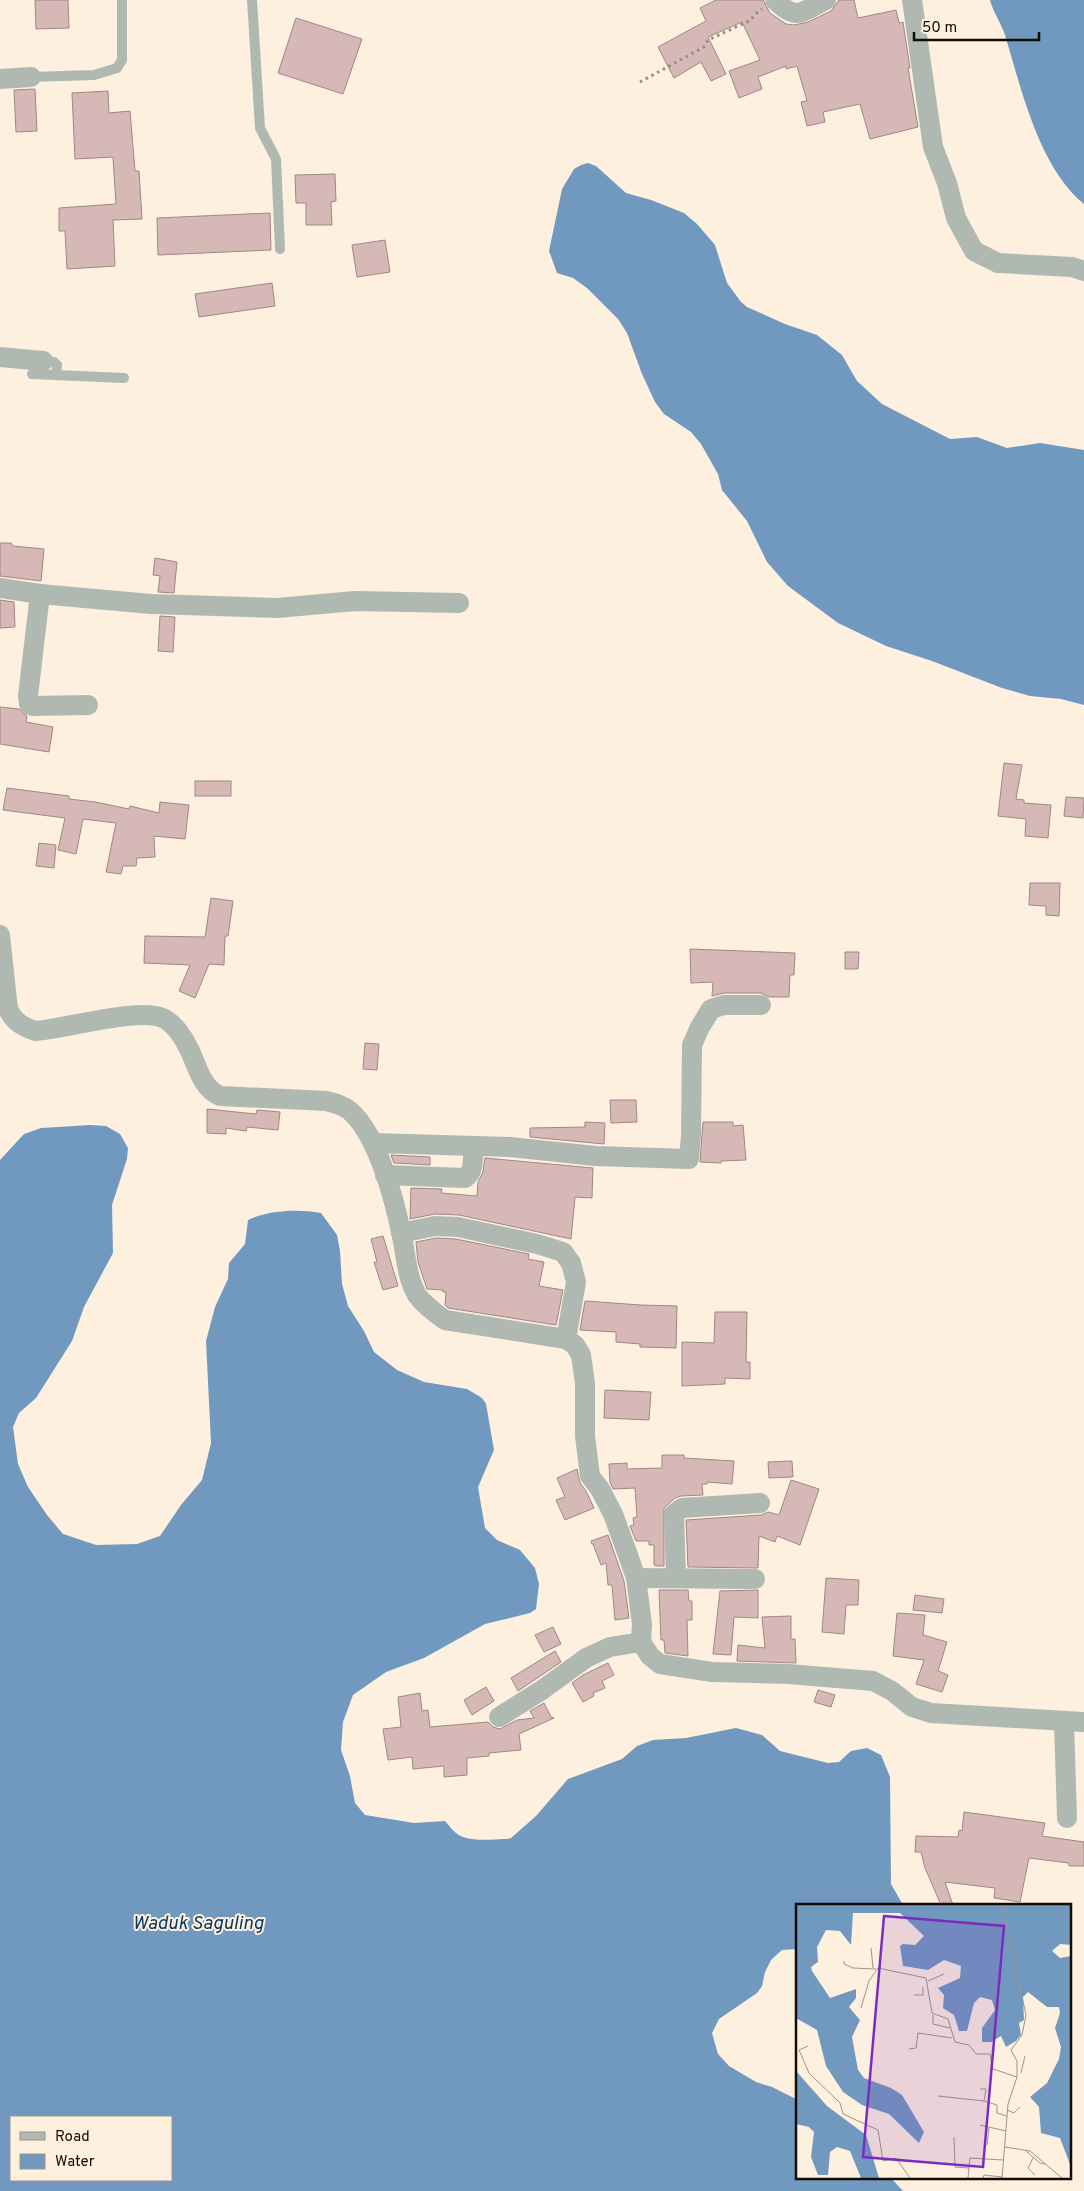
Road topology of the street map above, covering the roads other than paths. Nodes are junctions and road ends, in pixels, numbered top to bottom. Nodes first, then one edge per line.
1 (122, 0) edge
2 (252, 0) edge
3 (775, 0) edge
4 (826, 0) edge
5 (912, 0) edge
6 (31, 77) joint
7 (0, 79) edge
8 (280, 249) dead end
9 (1084, 271) edge
10 (0, 357) edge
11 (44, 370) joint
12 (124, 378) dead end
13 (0, 588) edge
14 (40, 594) junction
15 (459, 603) dead end
16 (88, 705) dead end
17 (0, 935) edge
18 (761, 1005) dead end
19 (373, 1143) junction
20 (473, 1146) junction
21 (384, 1175) junction
22 (402, 1233) junction
23 (566, 1339) junction
24 (760, 1503) dead end
25 (676, 1577) junction
26 (636, 1578) junction
27 (755, 1579) dead end
28 (641, 1642) junction
29 (499, 1717) dead end
30 (1064, 1722) junction
31 (1084, 1722) edge
32 (1067, 1818) dead end

1 - 6 lane
2 - 8 lane
3 - 4 street
5 - 9 street
6 - 7 street
10 - 11 street
11 - 12 lane
13 - 14 street
14 - 15 street
14 - 16 street
17 - 19 street
18 - 20 street
19 - 20 street
19 - 21 street
20 - 21 street
21 - 22 street
22 - 23 street
22 - 23 street
23 - 26 street
24 - 25 street
25 - 26 street
25 - 27 street
26 - 28 street
28 - 29 street
28 - 30 street
30 - 31 street
30 - 32 street

